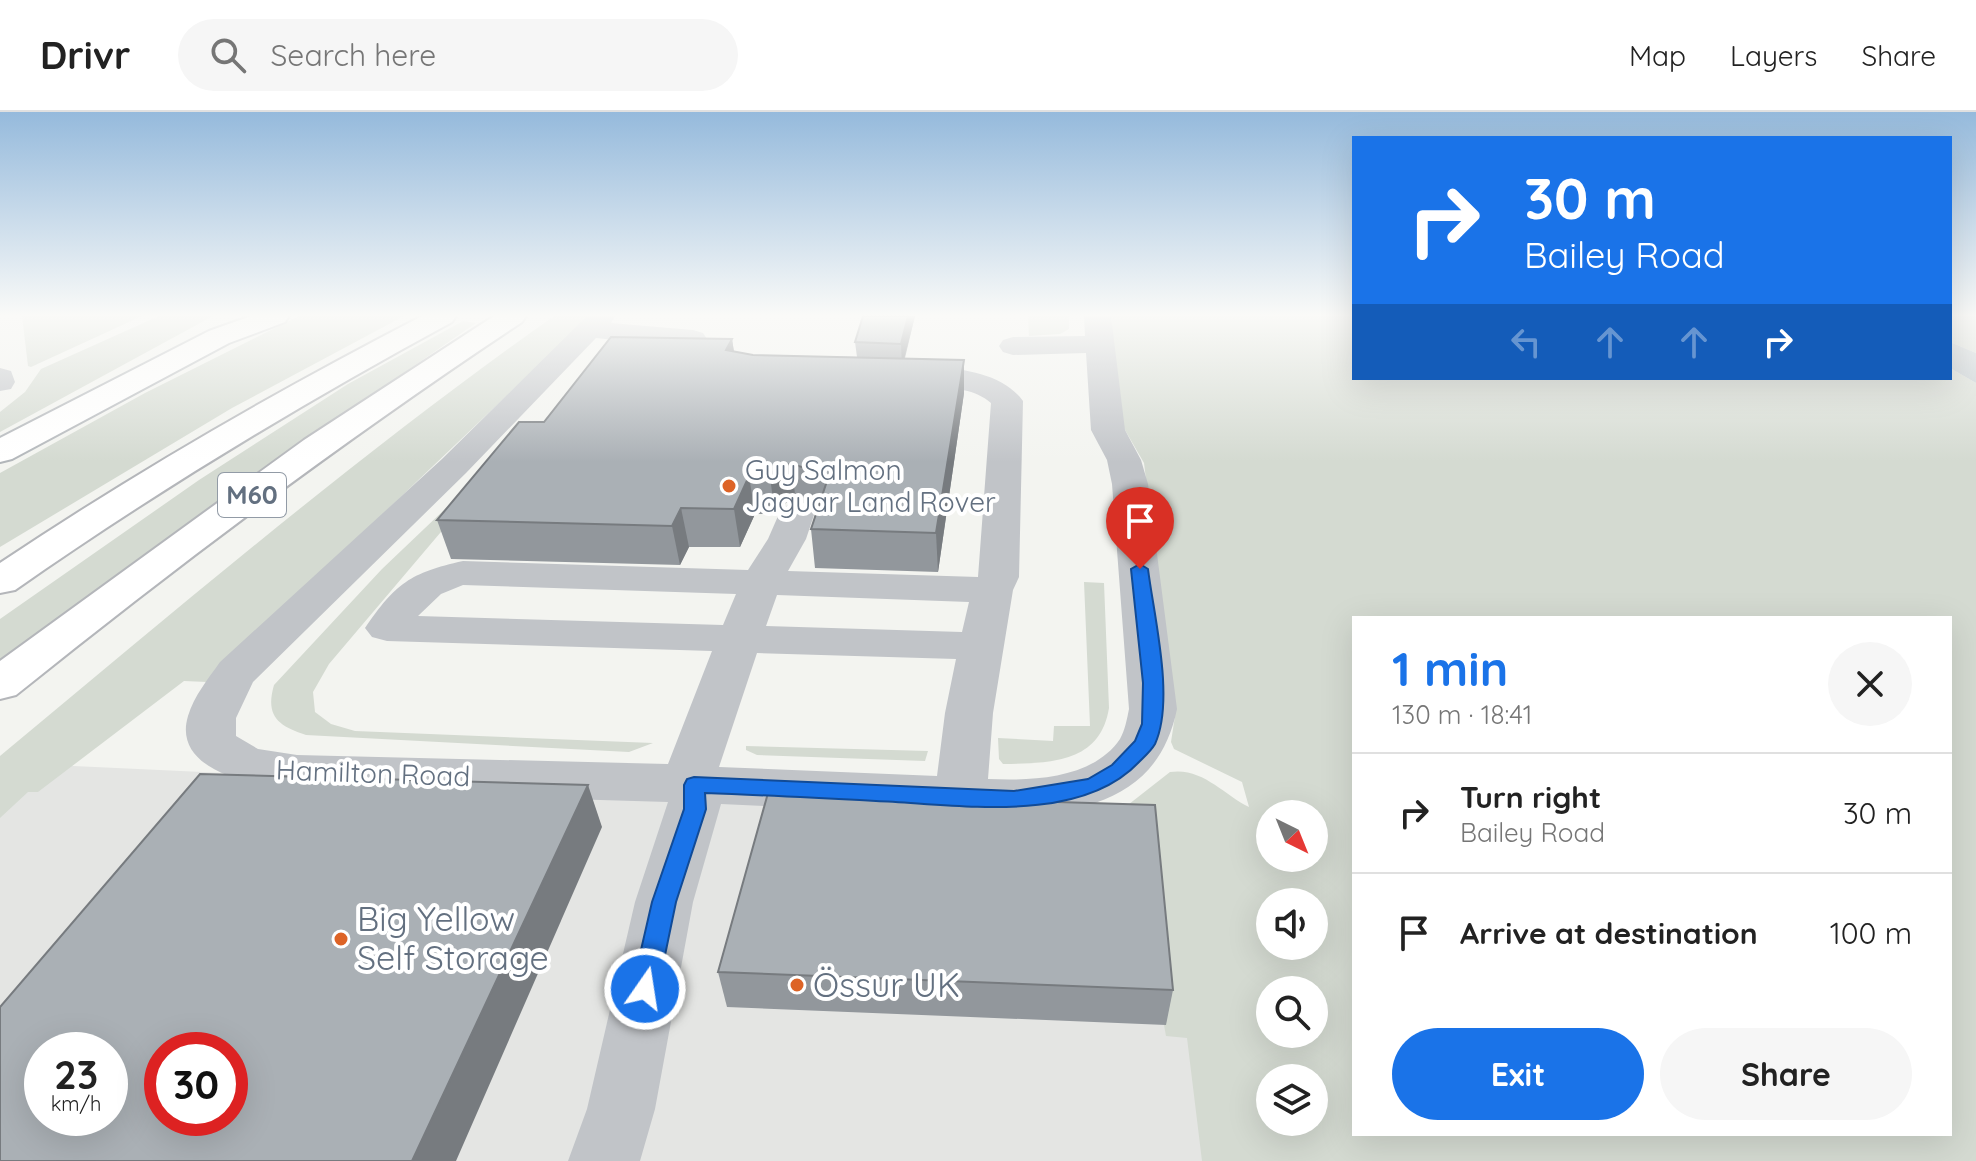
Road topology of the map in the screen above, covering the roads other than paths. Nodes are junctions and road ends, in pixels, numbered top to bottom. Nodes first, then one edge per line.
1 (166, 365) edge
2 (348, 365) edge
3 (436, 365) edge
4 (554, 365) edge
5 (1101, 365) edge
6 (864, 378) edge
7 (0, 452) edge
8 (795, 515) dead end
9 (0, 581) edge
10 (761, 582) junction
11 (992, 590) junction
12 (738, 639) junction
13 (981, 646) junction
14 (0, 684) edge
15 (694, 785) junction
16 (961, 797) junction
17 (604, 1161) edge

1 - 7 main road
2 - 9 main road, M60
3 - 14 main road, M60
4 - 15 street, Hamilton Road
5 - 16 street, Hamilton Road
6 - 11 street
8 - 10 street
10 - 11 street
10 - 12 street
10 - 12 street
11 - 13 street
12 - 13 street
12 - 15 street
13 - 16 street
15 - 16 street, Hamilton Road
15 - 17 street

